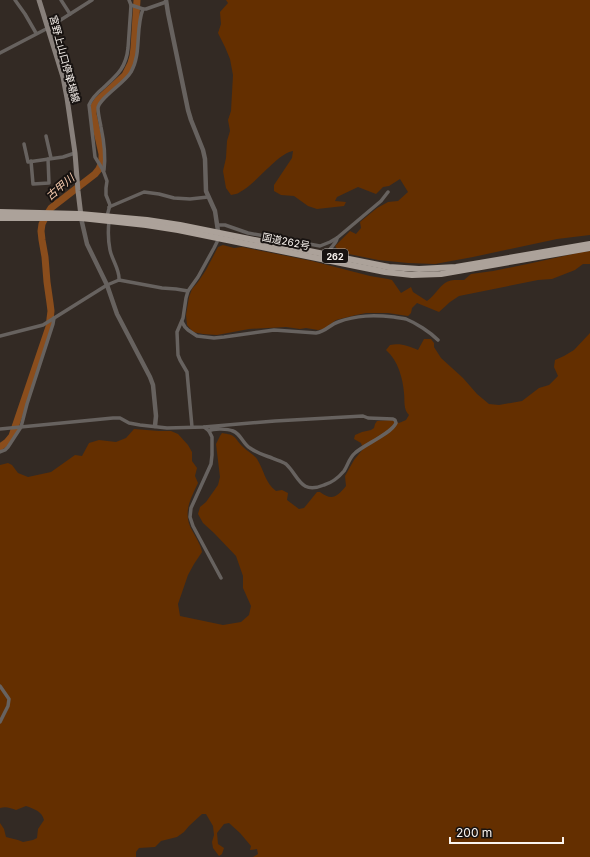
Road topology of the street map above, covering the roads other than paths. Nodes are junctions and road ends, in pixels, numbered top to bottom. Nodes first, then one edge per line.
1 (15, 0) edge
2 (39, 0) edge
3 (60, 0) edge
4 (92, 0) edge
5 (129, 0) edge
6 (166, 1) edge
7 (132, 5) junction
8 (142, 8) junction
9 (70, 14) junction
10 (48, 28) junction
11 (36, 33) junction
12 (0, 53) edge
13 (46, 136) dead end
14 (24, 144) dead end
15 (75, 153) junction
16 (50, 159) junction
17 (31, 162) junction
18 (103, 170) junction
19 (388, 192) dead end
20 (208, 197) junction
21 (109, 208) junction
22 (0, 212) edge
23 (42, 216) junction
24 (81, 216) junction
25 (0, 218) edge
26 (108, 218) junction
27 (218, 228) joint
28 (337, 238) junction
29 (217, 242) dead end
30 (590, 244) edge
31 (590, 248) edge
32 (326, 257) junction
33 (119, 280) junction
34 (107, 285) junction
35 (188, 291) junction
36 (53, 319) junction
37 (182, 322) junction
38 (0, 336) edge
39 (438, 340) dead end
40 (155, 426) junction
41 (21, 427) junction
42 (192, 427) junction
43 (204, 427) junction
44 (0, 429) edge
45 (209, 432) junction
46 (0, 452) edge
47 (221, 578) dead end
48 (0, 686) edge
49 (0, 722) edge

1 - 11 street
2 - 10 main road, 宮野上山口停車場線
3 - 9 street
4 - 9 street
5 - 7 street
6 - 8 street
6 - 20 street
7 - 8 street
7 - 18 street
8 - 18 street
9 - 10 street
10 - 11 street
10 - 15 main road, 宮野上山口停車場線
11 - 12 street
13 - 16 street
14 - 17 street
15 - 16 street
15 - 24 main road, 宮野上山口停車場線
16 - 17 street
16 - 17 street
18 - 21 street
19 - 28 street
20 - 21 street
20 - 27 street
21 - 26 street
22 - 23 highway, 国道262号 / 262
23 - 24 highway, 国道262号 / 262
23 - 25 highway, 国道262号 / 262
24 - 26 highway, 国道262号 / 262
24 - 34 street
26 - 32 highway, 国道262号 / 262
26 - 33 street
27 - 28 street
28 - 32 street
29 - 35 street
30 - 32 highway, 国道262号 / 262
31 - 32 highway, 国道262号 / 262
33 - 34 street
33 - 35 street
34 - 36 street
34 - 40 street
35 - 37 street
36 - 38 street
36 - 41 street
37 - 39 street
37 - 42 street
40 - 41 street
40 - 42 street
41 - 44 street
41 - 46 street
42 - 43 street
43 - 45 street
43 - 45 street
45 - 47 street
48 - 49 street

